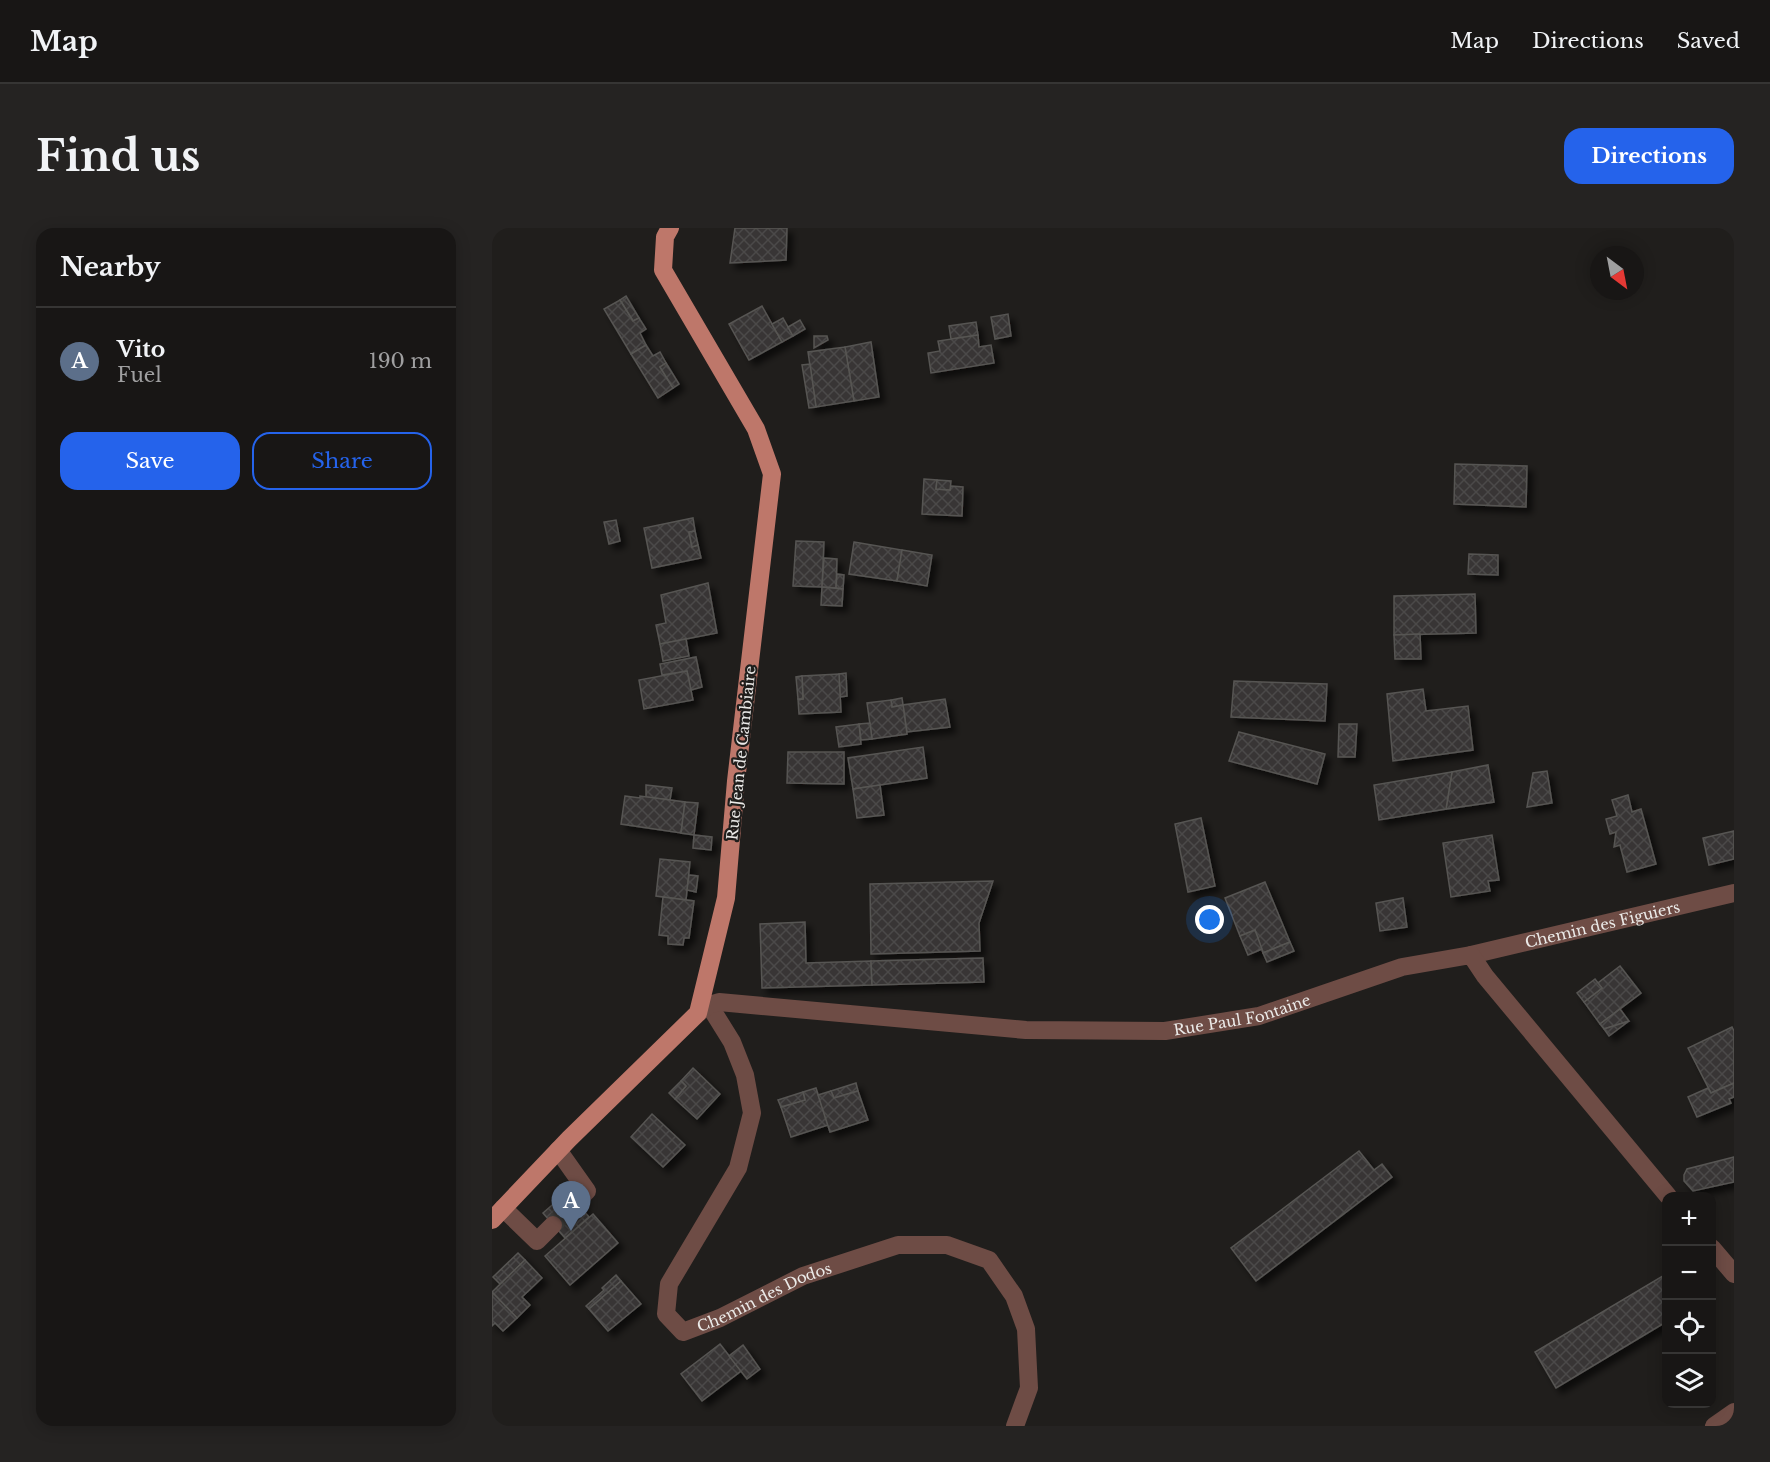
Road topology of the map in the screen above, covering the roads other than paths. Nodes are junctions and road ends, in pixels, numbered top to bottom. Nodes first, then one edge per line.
1 (670, 228) edge
2 (1734, 893) edge
3 (1471, 955) junction
4 (704, 1009) junction
5 (558, 1150) junction
6 (1664, 1192) edge
7 (576, 1202) tunnel mouth
8 (497, 1214) edge
9 (553, 1225) tunnel mouth
10 (1716, 1253) edge
11 (1734, 1274) edge
12 (1734, 1412) edge
13 (1015, 1426) edge
14 (1714, 1426) edge

1 - 4 main road, Rue Jean de Cambiaire
2 - 3 street, Chemin des Figuiers
3 - 4 street, Rue Paul Fontaine
3 - 6 street
4 - 5 main road
4 - 13 street, Chemin des Dodos
5 - 7 street
5 - 8 main road
8 - 9 street
10 - 11 street
12 - 14 street

